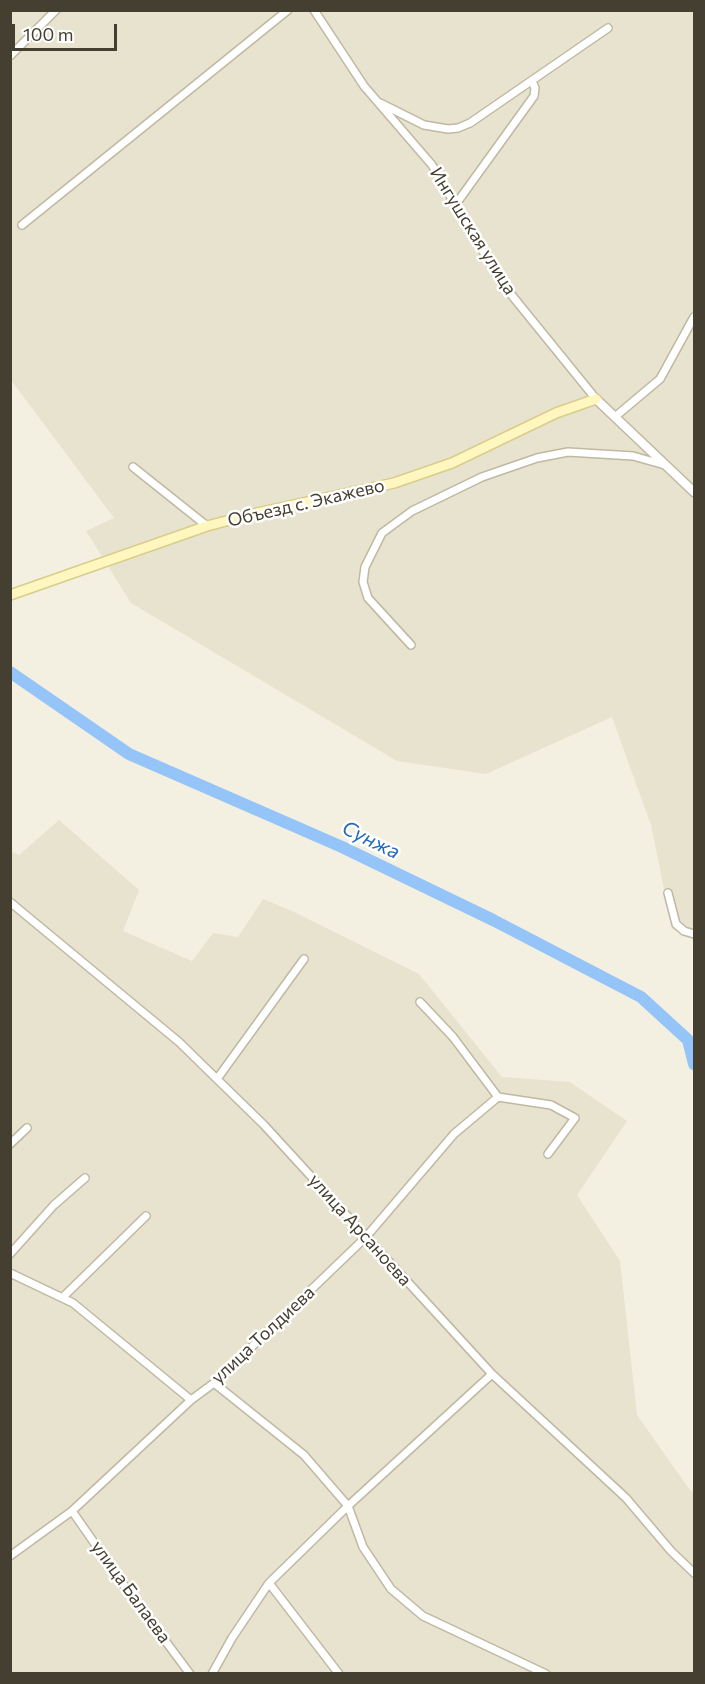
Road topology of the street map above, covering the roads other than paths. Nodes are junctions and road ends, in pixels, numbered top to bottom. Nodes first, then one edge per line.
1 (56, 10) edge
2 (288, 10) edge
3 (316, 12) edge
4 (608, 27) dead end
5 (10, 56) edge
6 (532, 81) junction
7 (376, 101) junction
8 (456, 204) junction
9 (22, 225) dead end
10 (694, 317) edge
11 (596, 399) junction
12 (616, 416) junction
13 (667, 466) junction
14 (133, 467) dead end
15 (694, 492) edge
16 (207, 526) junction
17 (10, 595) edge
18 (411, 645) dead end
19 (668, 893) dead end
20 (10, 902) edge
21 (694, 934) edge
22 (304, 959) dead end
23 (420, 1002) dead end
24 (217, 1079) junction
25 (498, 1096) junction
26 (27, 1128) dead end
27 (10, 1144) edge
28 (548, 1154) dead end
29 (85, 1178) dead end
30 (146, 1216) dead end
31 (366, 1237) junction
32 (10, 1254) edge
33 (10, 1273) edge
34 (63, 1298) junction
35 (492, 1374) junction
36 (214, 1383) junction
37 (191, 1400) junction
38 (348, 1506) junction
39 (72, 1511) junction
40 (10, 1556) edge
41 (694, 1573) edge
42 (269, 1583) junction
43 (190, 1674) edge
44 (212, 1674) edge
45 (339, 1674) edge
46 (546, 1674) edge

1 - 5 street
2 - 9 street
3 - 7 street, Ингушская улица
4 - 6 street
6 - 7 street
6 - 8 street
7 - 8 street, Ингушская улица
8 - 11 street, Ингушская улица
10 - 12 street
11 - 12 street, Ингушская улица
11 - 16 main road, Объезд с. Экажево
12 - 13 street, Ингушская улица
13 - 15 street, Ингушская улица
13 - 18 street
14 - 16 street
16 - 17 main road, Объезд с. Экажево
19 - 21 street
20 - 24 street, улица Арсаноева
22 - 24 street
23 - 25 street
24 - 31 street, улица Арсаноева
25 - 28 street
25 - 31 street, улица Толдиева
26 - 27 street
29 - 32 street
30 - 34 street
31 - 35 street, улица Арсаноева
31 - 36 street, улица Толдиева
33 - 34 street
34 - 37 street
35 - 38 street
35 - 41 street, улица Арсаноева
36 - 37 street, улица Толдиева
36 - 38 street
37 - 39 street, улица Толдиева
38 - 42 street
38 - 46 street
39 - 40 street, улица Толдиева
39 - 43 street, улица Балаева
42 - 44 street
42 - 45 street

